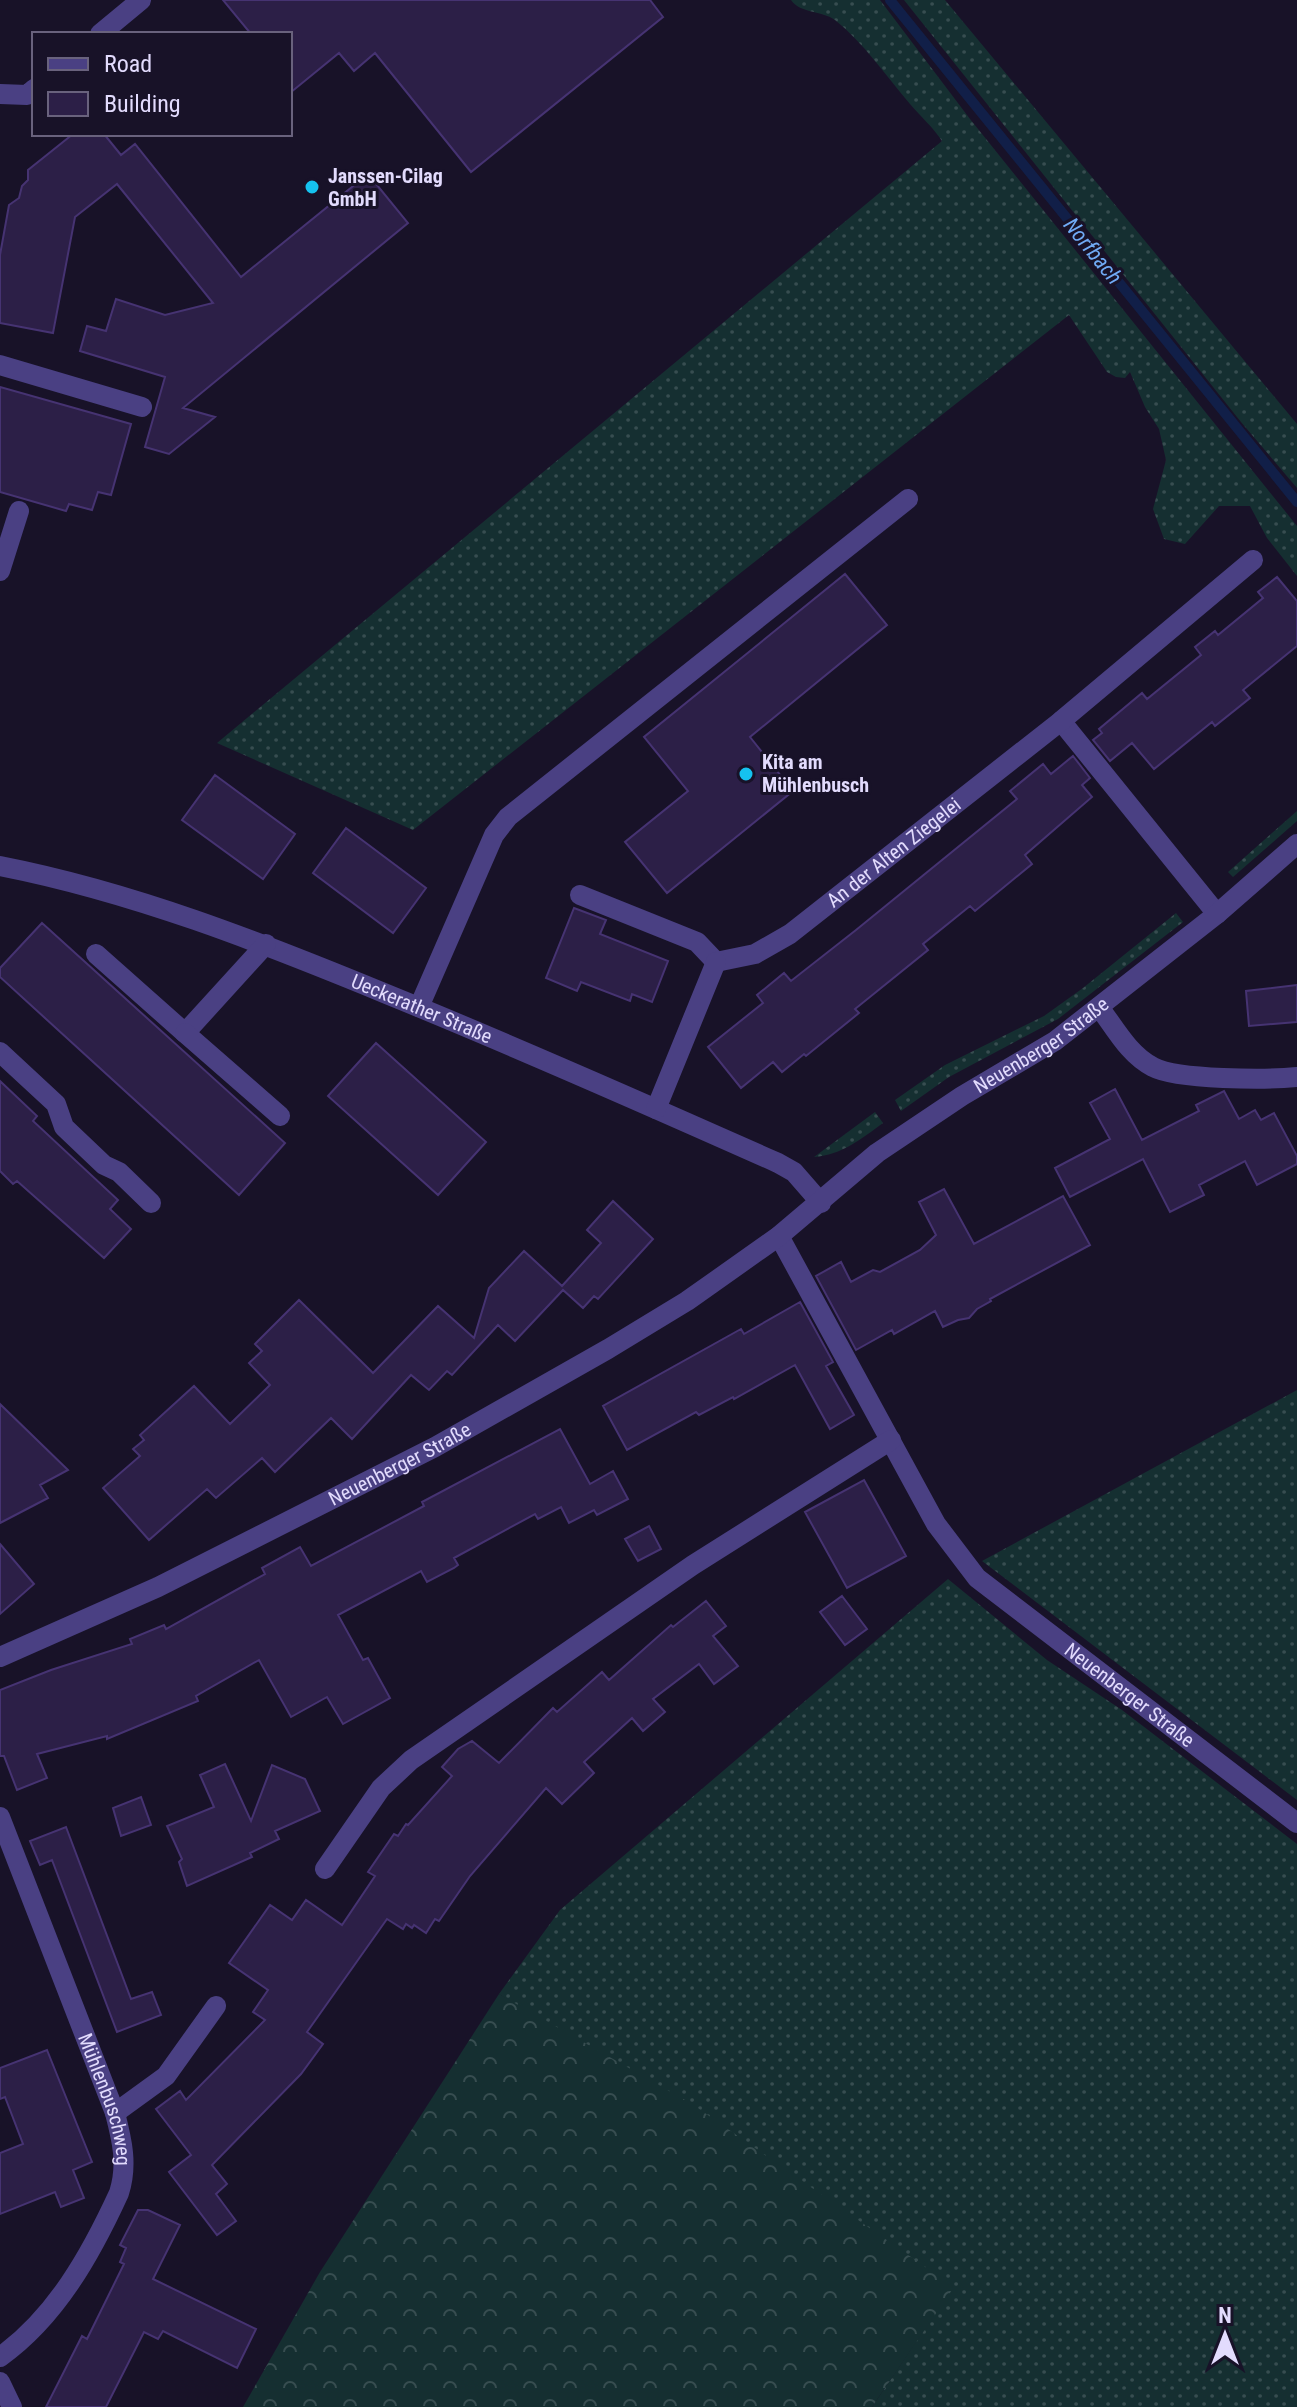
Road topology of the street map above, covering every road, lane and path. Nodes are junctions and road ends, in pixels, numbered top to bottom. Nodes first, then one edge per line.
1 (141, 0) edge
2 (102, 32) edge
3 (32, 91) edge
4 (0, 94) edge
5 (0, 365) edge
6 (142, 407) dead end
7 (908, 499) dead end
8 (19, 511) dead end
9 (1253, 560) dead end
10 (0, 571) edge
11 (1061, 721) junction
12 (1297, 844) edge
13 (0, 866) edge
14 (580, 895) dead end
15 (1217, 914) junction
16 (266, 944) junction
17 (96, 954) dead end
18 (716, 962) junction
19 (419, 1007) junction
20 (1099, 1007) junction
21 (185, 1033) junction
22 (0, 1052) edge
23 (1297, 1077) edge
24 (656, 1109) junction
25 (280, 1116) dead end
26 (151, 1203) dead end
27 (821, 1203) junction
28 (779, 1236) junction
29 (891, 1440) junction
30 (0, 1657) edge
31 (0, 1817) edge
32 (1297, 1823) edge
33 (325, 1869) dead end
34 (216, 2006) dead end
35 (115, 2113) junction
36 (0, 2357) edge
37 (0, 2382) edge
38 (12, 2407) edge

1 - 2 street
3 - 4 street
5 - 6 street
7 - 19 street
8 - 10 street
9 - 11 street, An der Alten Ziegelei
11 - 15 street
11 - 18 street, An der Alten Ziegelei
12 - 15 street, Neuenberger Straße
13 - 16 street, Ueckerather Straße
14 - 18 street
15 - 20 street, Neuenberger Straße
16 - 19 street, Ueckerather Straße
16 - 21 street
17 - 21 street
18 - 24 street
19 - 24 street, Ueckerather Straße
20 - 23 street
20 - 27 street, Neuenberger Straße
21 - 25 street
22 - 26 street
24 - 27 street, Ueckerather Straße
27 - 28 street, Neuenberger Straße
28 - 29 street, Neuenberger Straße
28 - 30 street, Neuenberger Straße
29 - 32 street, Neuenberger Straße
29 - 33 street
31 - 35 street, Mühlenbuschweg
34 - 35 street
35 - 36 street, Mühlenbuschweg
37 - 38 street

